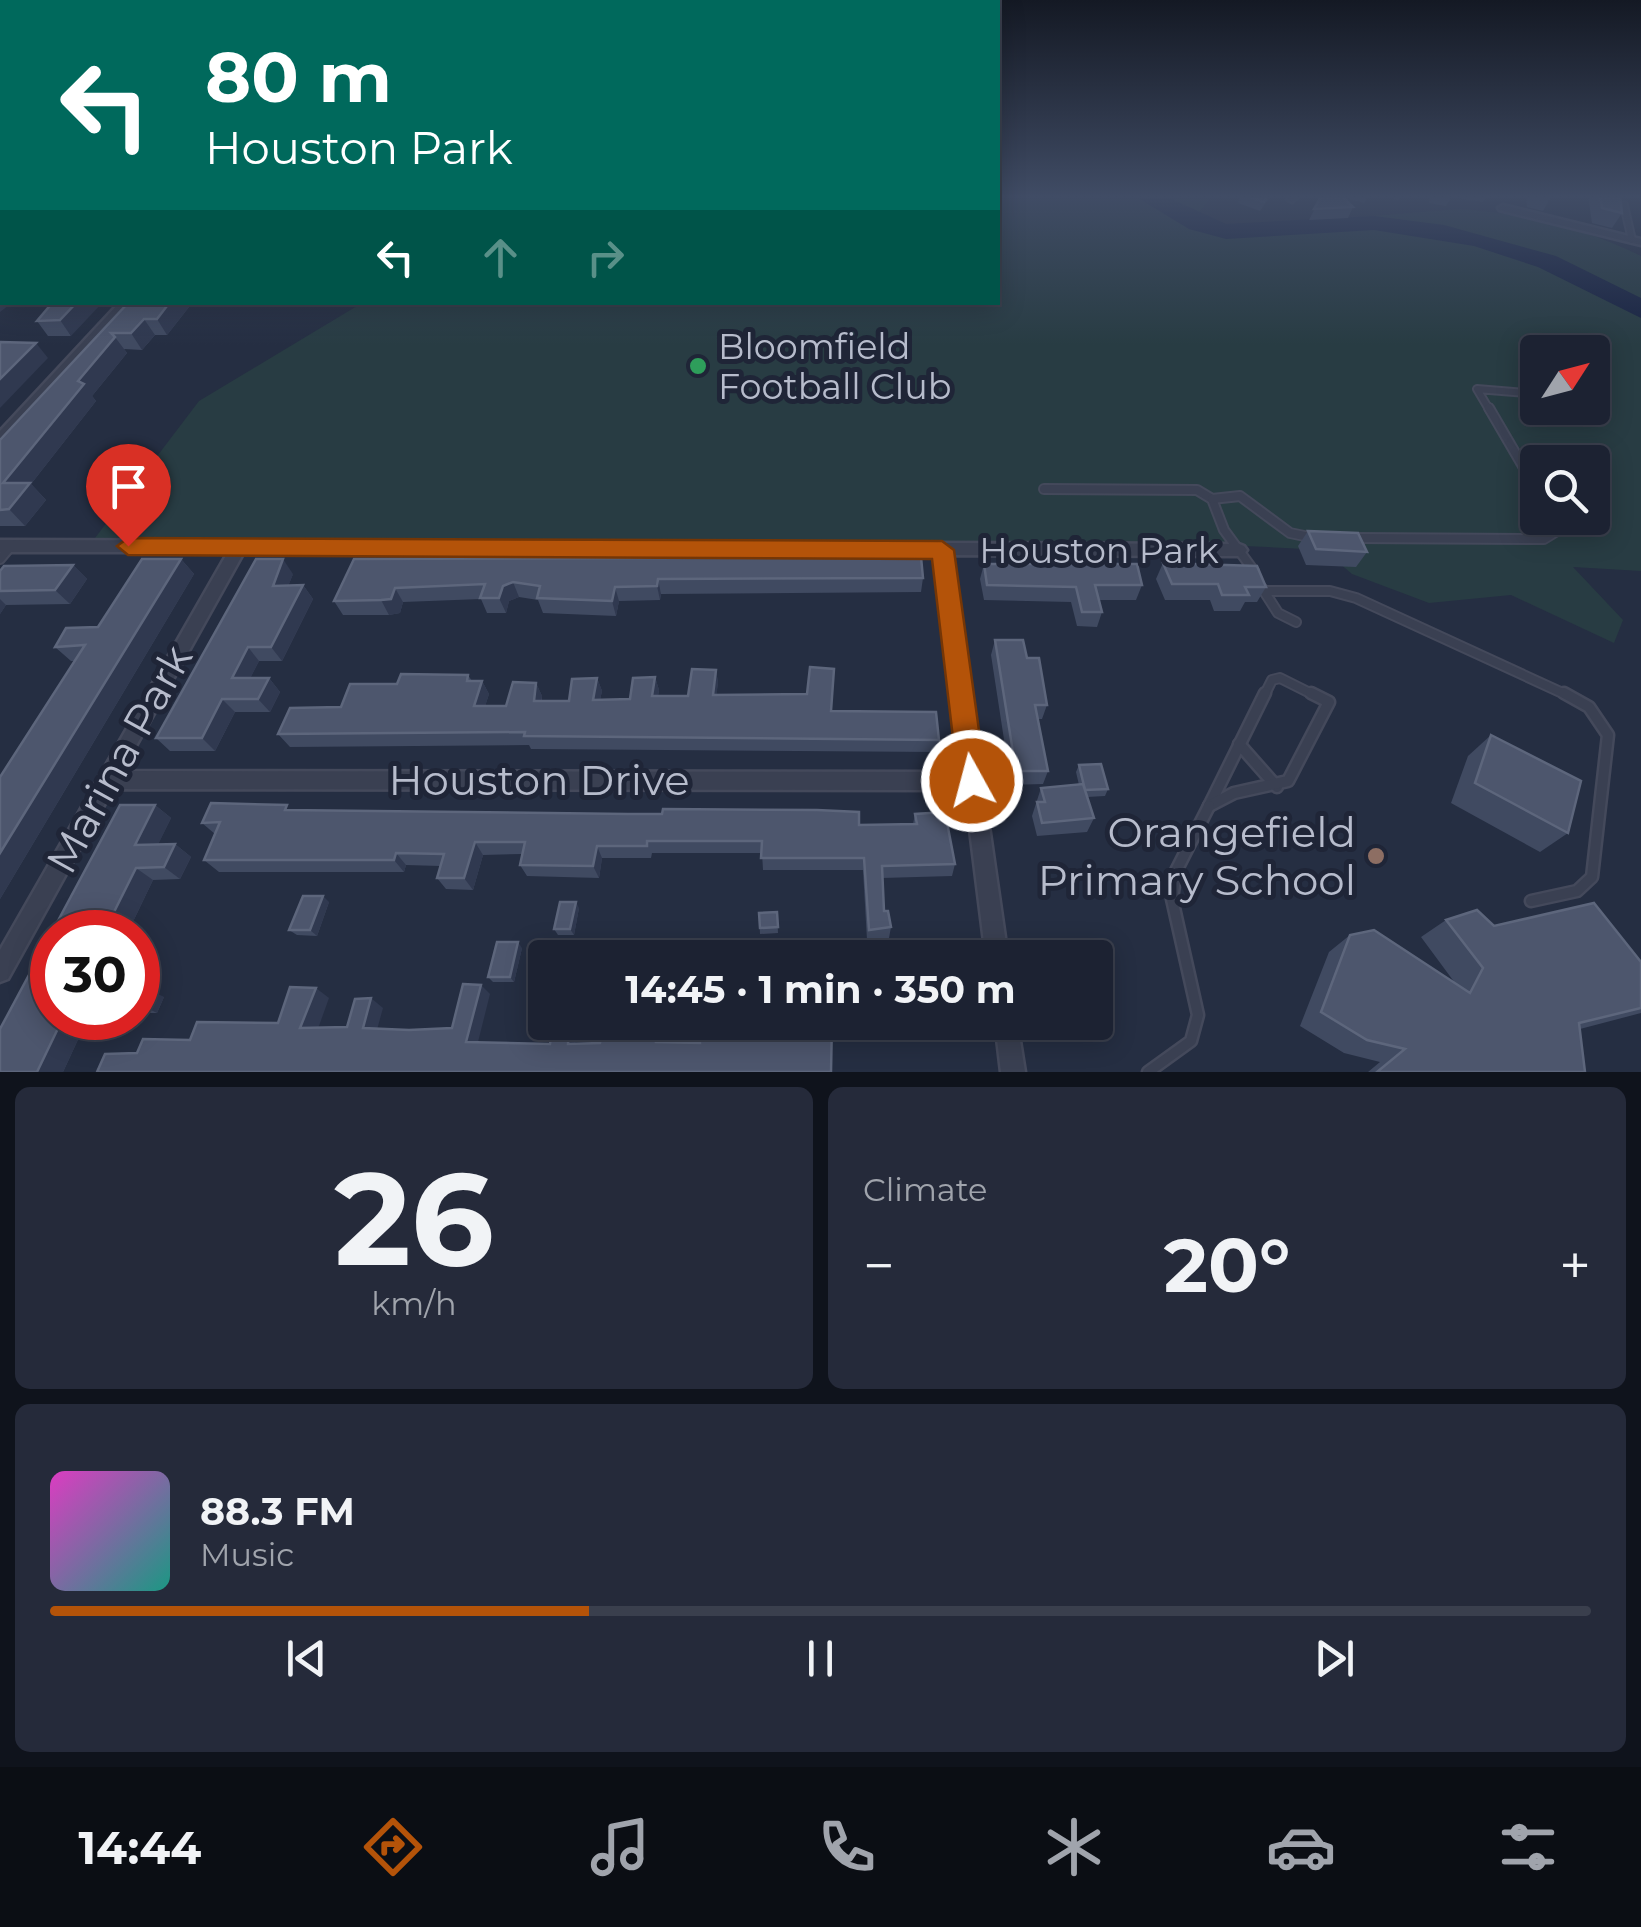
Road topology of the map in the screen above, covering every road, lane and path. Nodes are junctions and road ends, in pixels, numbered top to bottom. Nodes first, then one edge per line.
1 (124, 305) edge
2 (1520, 393) edge
3 (0, 439) edge
4 (1520, 462) edge
5 (1044, 489) dead end
6 (1212, 499) junction
7 (1550, 535) edge
8 (1331, 538) edge
9 (1350, 538) edge
10 (239, 547) junction
11 (4, 550) edge
12 (942, 550) junction
13 (1239, 550) junction
14 (1264, 591) junction
15 (1296, 622) dead end
16 (1239, 744) junction
17 (106, 780) junction
18 (972, 781) junction
19 (1278, 786) junction
20 (1208, 806) junction
21 (1532, 901) dead end
22 (994, 940) edge
23 (0, 971) edge
24 (1009, 1040) edge
25 (1013, 1072) edge
26 (1148, 1072) edge

1 - 3 street
2 - 4 lane
5 - 6 lane
6 - 8 lane
6 - 13 lane
7 - 9 lane
10 - 11 street, Houston Park
10 - 12 street, Houston Park
10 - 17 street, Marina Park
12 - 13 street, Houston Park
12 - 18 street
13 - 14 lane
14 - 15 lane
14 - 21 lane
16 - 19 lane
16 - 19 lane
16 - 20 lane
17 - 18 street, Houston Drive
17 - 23 street, Marina Park
18 - 22 street
19 - 20 lane
20 - 26 lane
24 - 25 street

